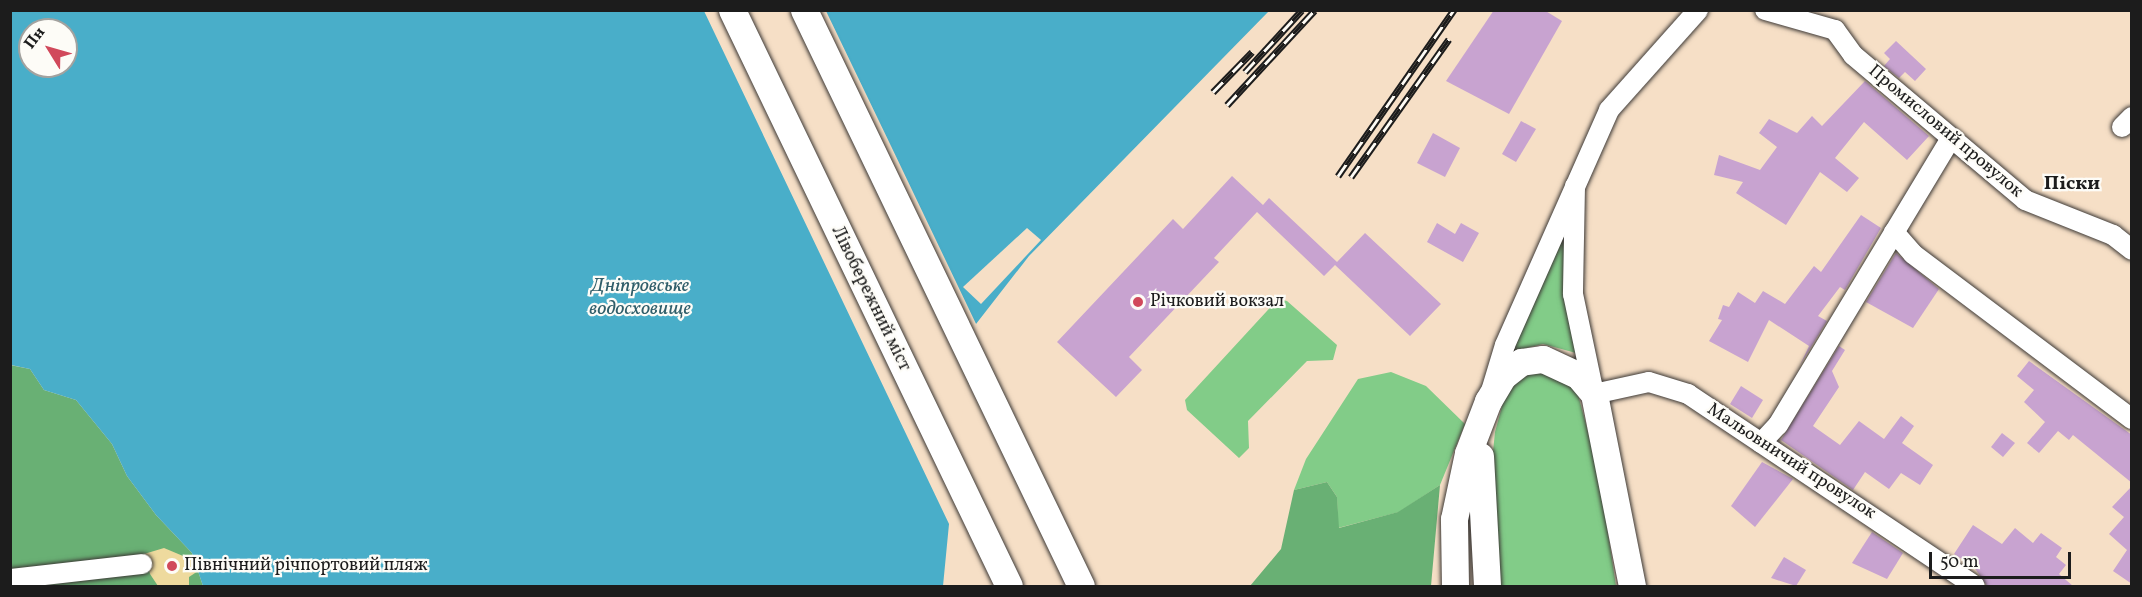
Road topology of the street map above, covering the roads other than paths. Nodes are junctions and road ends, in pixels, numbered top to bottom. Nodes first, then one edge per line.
1 (732, 10) edge
2 (804, 10) edge
3 (1698, 10) edge
4 (1765, 10) edge
5 (1951, 138) junction
6 (1575, 186) junction
7 (1894, 232) junction
8 (2132, 250) edge
9 (1594, 394) junction
10 (1488, 401) junction
11 (2132, 419) edge
12 (1761, 443) junction
13 (142, 564) dead end
14 (10, 579) edge
15 (1009, 586) edge
16 (1081, 586) edge
17 (1455, 586) edge
18 (1487, 586) edge
19 (1632, 586) edge
20 (1975, 586) edge

1 - 15 main road, Лівобережний міст
2 - 16 main road
3 - 6 street
4 - 5 street, Промисловий провулок
5 - 7 street
5 - 8 street, Промисловий провулок
6 - 9 street
6 - 10 street
7 - 11 street
7 - 12 street
9 - 10 main road
9 - 12 street, Мальовничий провулок
9 - 19 main road
10 - 17 main road
10 - 18 main road
12 - 20 street, Мальовничий провулок
13 - 14 street

